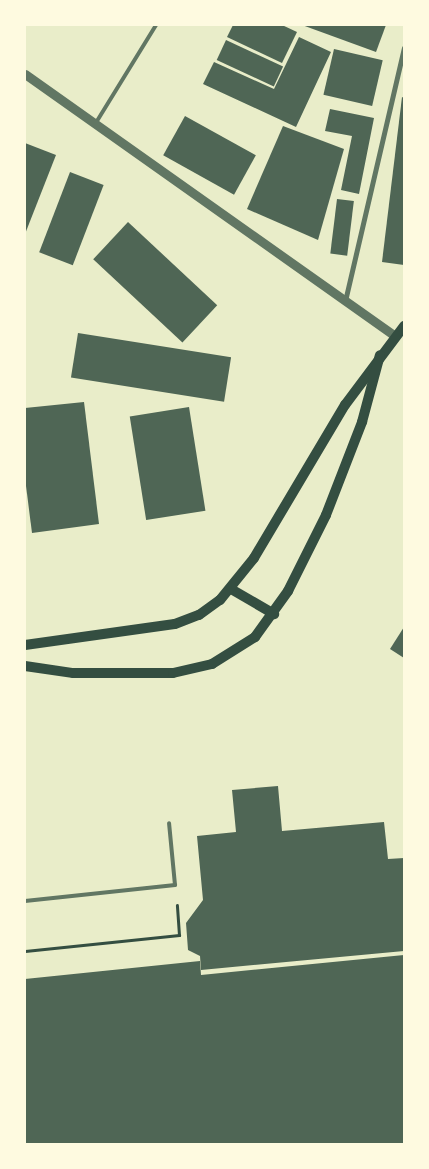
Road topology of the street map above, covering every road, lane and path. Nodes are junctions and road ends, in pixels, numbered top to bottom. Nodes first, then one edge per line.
1 (156, 25) edge
2 (404, 48) edge
3 (25, 74) edge
4 (96, 121) junction
5 (346, 301) junction
6 (404, 326) edge
7 (395, 336) junction
8 (380, 355) junction
9 (231, 589) junction
10 (274, 614) junction
11 (25, 645) edge
12 (25, 666) edge
13 (169, 823) dead end
14 (175, 885) junction
15 (25, 901) edge
16 (25, 951) edge

1 - 4 lane
2 - 5 street
3 - 4 street
4 - 5 street
5 - 7 street
6 - 7 main road
7 - 8 main road
8 - 9 main road
8 - 10 main road
9 - 10 main road
9 - 11 main road
10 - 12 main road
13 - 14 lane
14 - 15 lane
14 - 16 path

